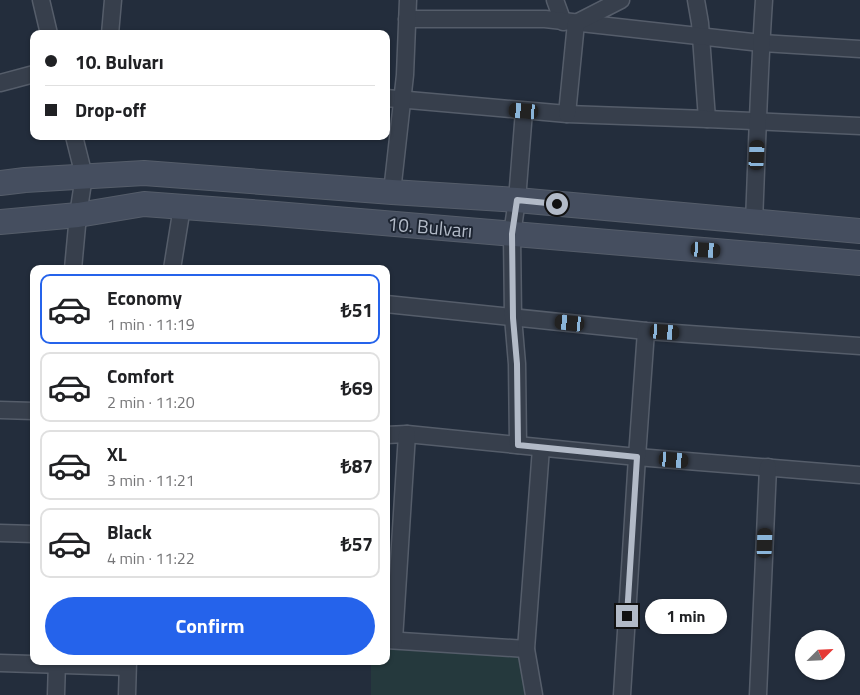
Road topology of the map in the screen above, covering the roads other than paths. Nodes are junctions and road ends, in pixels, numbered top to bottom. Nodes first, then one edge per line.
1 (41, 0) edge
2 (114, 0) edge
3 (408, 0) edge
4 (555, 0) edge
5 (621, 0) edge
6 (696, 0) edge
7 (764, 0) edge
8 (407, 19) junction
9 (570, 22) junction
10 (48, 30) edge
11 (110, 30) edge
12 (701, 37) junction
13 (761, 42) junction
14 (860, 49) edge
15 (30, 75) edge
16 (0, 82) edge
17 (394, 99) edge
18 (524, 111) junction
19 (567, 114) junction
20 (707, 119) junction
21 (759, 122) junction
22 (860, 126) edge
23 (75, 140) edge
24 (84, 176) junction
25 (0, 183) edge
26 (392, 192) junction
27 (517, 200) junction
28 (182, 207) junction
29 (78, 215) junction
30 (0, 222) edge
31 (754, 222) junction
32 (860, 231) edge
33 (512, 234) junction
34 (860, 262) edge
35 (73, 265) edge
36 (173, 265) edge
37 (390, 304) edge
38 (513, 318) junction
39 (646, 331) junction
40 (860, 346) edge
41 (0, 410) edge
42 (30, 411) edge
43 (407, 434) junction
44 (390, 435) edge
45 (518, 445) junction
46 (541, 448) junction
47 (637, 457) junction
48 (768, 468) junction
49 (860, 475) edge
50 (0, 534) edge
51 (30, 534) edge
52 (390, 640) edge
53 (526, 649) junction
54 (0, 663) edge
55 (30, 663) edge
56 (57, 665) edge
57 (127, 665) edge
58 (56, 695) edge
59 (127, 695) edge
60 (534, 695) edge
61 (622, 695) edge
62 (758, 695) edge

1 - 10 street
2 - 11 street
3 - 8 street
4 - 9 street
5 - 9 street
6 - 12 street
7 - 13 street
8 - 9 street
8 - 17 street
9 - 12 street
9 - 19 street
12 - 13 street
12 - 20 street
13 - 14 street
13 - 21 street
15 - 16 street
17 - 18 street
17 - 26 street
18 - 19 street
18 - 27 street
19 - 20 street
20 - 21 street
21 - 22 street
21 - 31 street
23 - 24 street
24 - 25 main road, 10. Bulvarı
24 - 26 main road, 10. Bulvarı
24 - 29 street
26 - 27 main road, 10. Bulvarı
27 - 31 main road, 10. Bulvarı
27 - 33 street
28 - 29 main road, 10. Bulvarı
28 - 33 main road, 10. Bulvarı
28 - 36 street
29 - 30 main road, 10. Bulvarı
29 - 35 street
31 - 32 main road, 10. Bulvarı
33 - 34 main road, 10. Bulvarı
33 - 38 street
37 - 38 street
38 - 39 street
38 - 45 street
39 - 40 street
39 - 47 street
41 - 42 street
43 - 44 street
43 - 45 street
43 - 52 street
45 - 46 street
46 - 47 street
46 - 53 street
47 - 48 street
47 - 61 street
48 - 49 street
48 - 62 street
50 - 51 street
52 - 53 street
53 - 60 street
54 - 55 street
56 - 58 street
57 - 59 street

